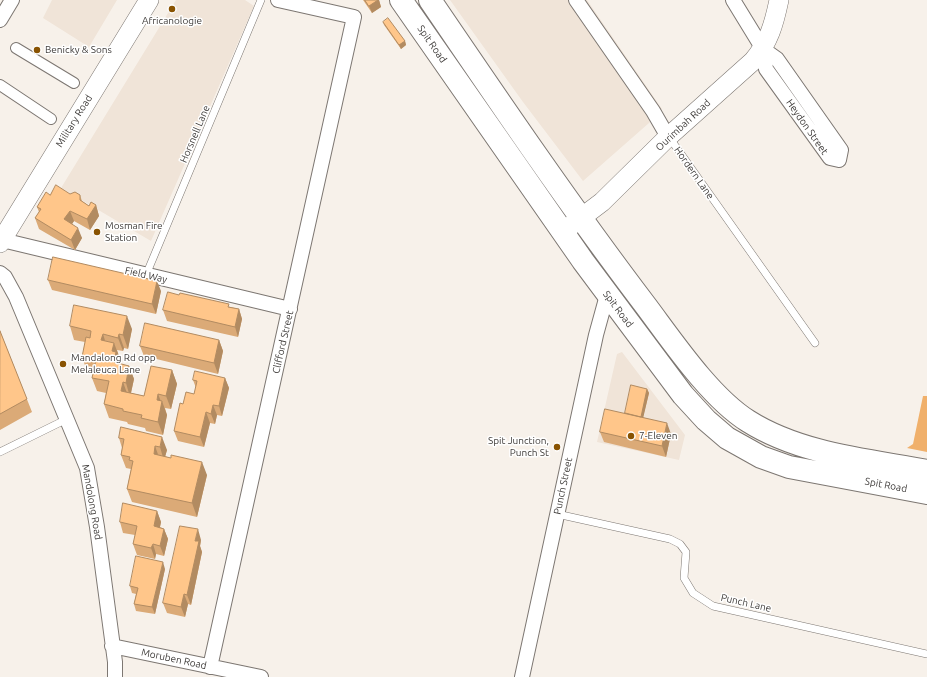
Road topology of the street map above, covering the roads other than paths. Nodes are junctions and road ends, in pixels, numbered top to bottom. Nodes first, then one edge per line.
1 (12, 0) edge
2 (149, 0) edge
3 (261, 0) edge
4 (278, 0) edge
5 (401, 0) edge
6 (430, 0) edge
7 (576, 0) edge
8 (733, 0) edge
9 (779, 0) edge
10 (0, 20) edge
11 (16, 48) dead end
12 (763, 49) junction
13 (74, 83) dead end
14 (0, 85) edge
15 (51, 119) dead end
16 (668, 137) junction
17 (581, 218) junction
18 (561, 232) junction
19 (1, 241) edge
20 (0, 273) edge
21 (146, 275) junction
22 (607, 295) junction
23 (290, 309) junction
24 (815, 343) dead end
25 (67, 419) junction
26 (0, 452) edge
27 (927, 471) edge
28 (927, 493) edge
29 (557, 514) junction
30 (112, 646) junction
31 (927, 654) edge
32 (210, 667) junction
33 (115, 677) edge
34 (261, 677) edge
35 (522, 677) edge

1 - 10 street
2 - 19 main road, Military Road
3 - 21 lane, Horsnell Lane
4 - 23 street, Clifford Street
5 - 18 highway, Spit Road
6 - 17 highway
7 - 16 street, Hordern Lane
8 - 12 street, Heydon Street
9 - 12 main road, Ourimbah Road
11 - 13 street
12 - 12 street, Heydon Street
12 - 16 main road, Ourimbah Road
14 - 15 street
16 - 17 main road, Ourimbah Road
16 - 24 lane, Hordern Lane
17 - 18 main road, Ourimbah Road
17 - 27 highway
18 - 22 highway, Spit Road
19 - 21 street, Field Way
20 - 25 street, Mandolong Road
21 - 23 street, Field Way
22 - 28 highway, Spit Road
22 - 29 street, Punch Street
23 - 32 street, Clifford Street
25 - 26 lane
25 - 30 street, Mandolong Road
29 - 31 lane, Punch Lane
29 - 35 street, Punch Street
30 - 32 street, Moruben Road
30 - 33 street, Mandolong Road
32 - 34 street, Moruben Road

